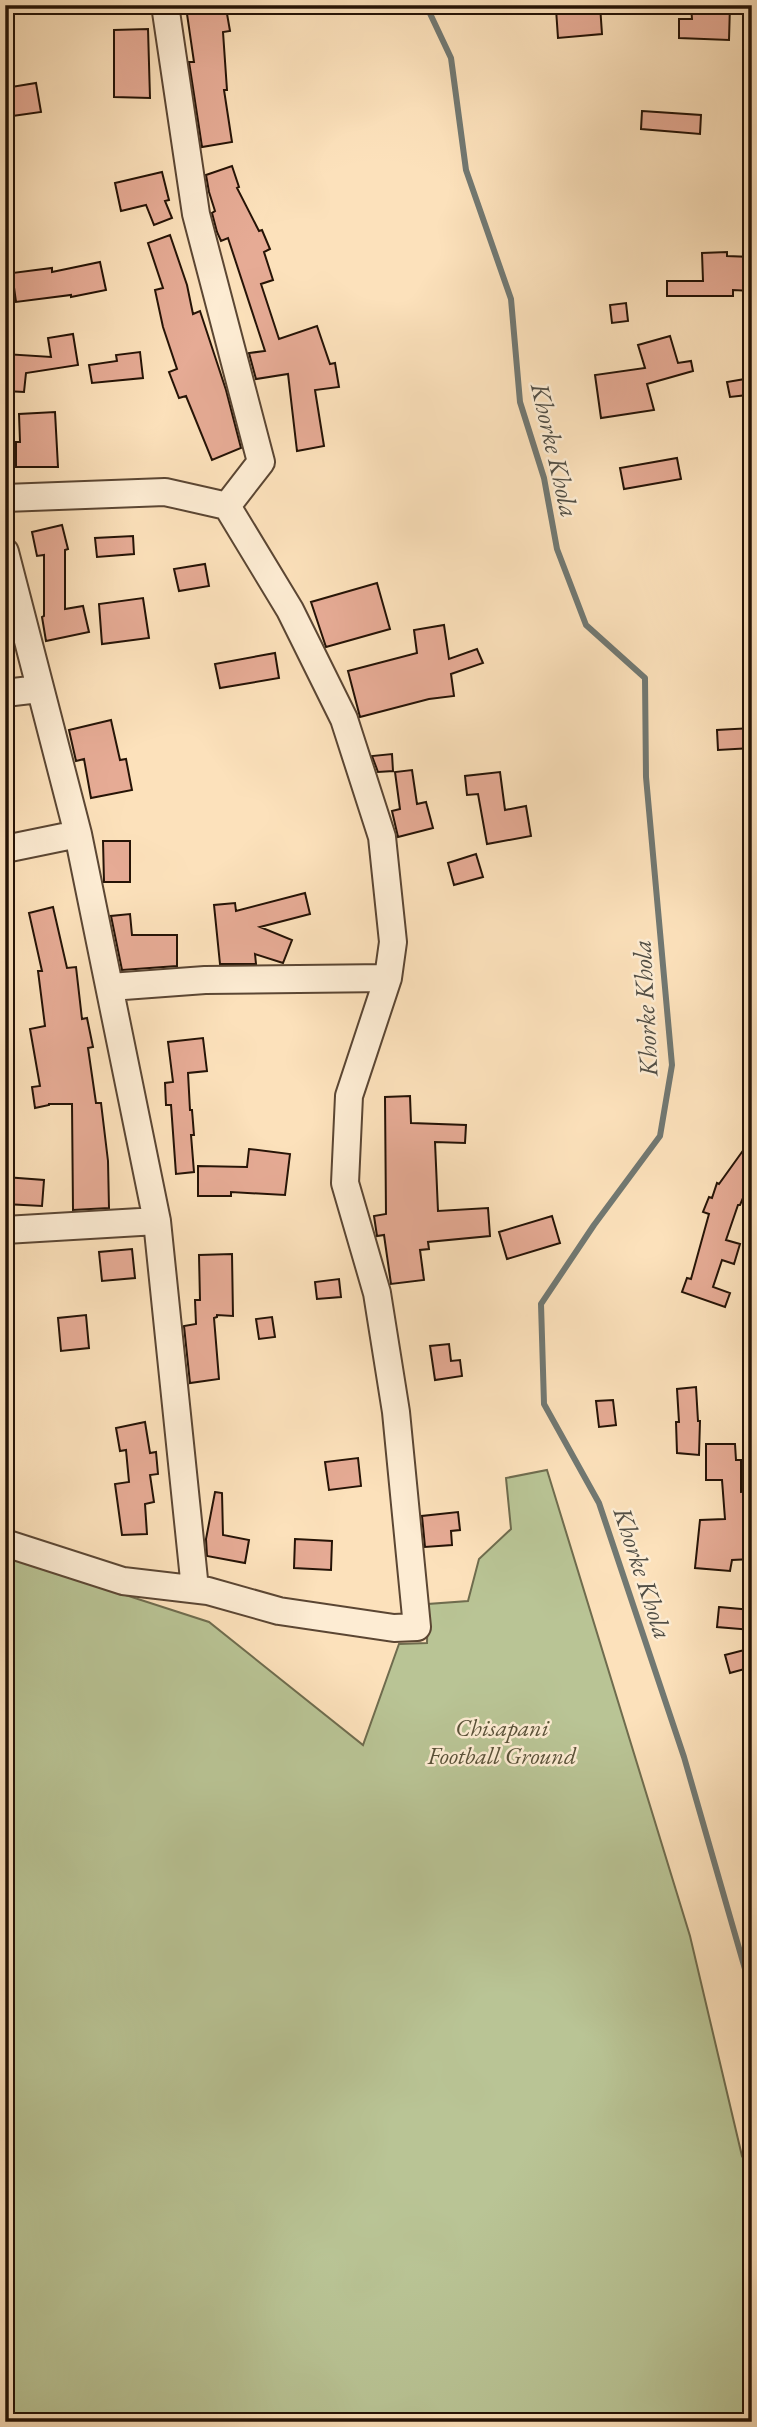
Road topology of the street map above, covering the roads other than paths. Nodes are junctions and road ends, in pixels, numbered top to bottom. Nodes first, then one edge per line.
1 (165, 5) edge
2 (5, 498) edge
3 (228, 506) junction
4 (5, 552) edge
5 (40, 689) junction
6 (5, 693) edge
7 (78, 834) junction
8 (5, 849) edge
9 (388, 978) junction
10 (110, 987) junction
11 (158, 1221) junction
12 (5, 1230) edge
13 (5, 1543) edge
14 (195, 1589) junction

1 - 3 street
2 - 3 street
3 - 9 street
4 - 5 street
5 - 6 street
5 - 7 street
7 - 8 street
7 - 10 street
9 - 10 street
9 - 14 street
10 - 11 street
11 - 12 street
11 - 14 street
13 - 14 street

